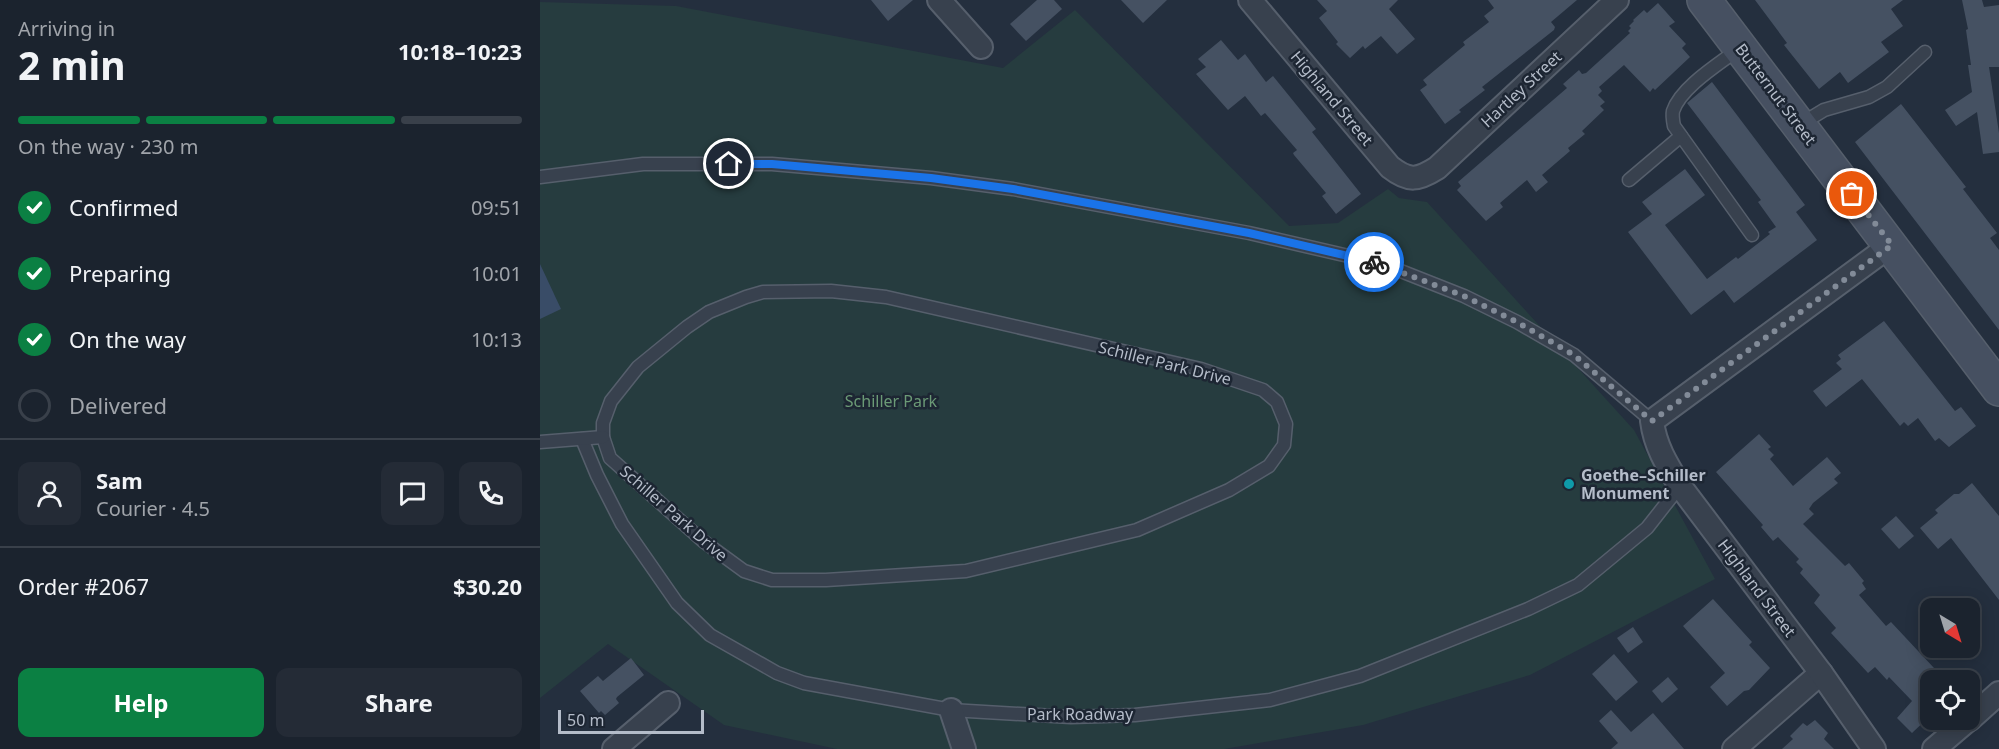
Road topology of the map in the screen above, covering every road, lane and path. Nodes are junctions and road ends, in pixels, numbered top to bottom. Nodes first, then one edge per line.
1 (939, 0) edge
2 (1250, 0) edge
3 (1617, 0) edge
4 (1704, 0) edge
5 (981, 47) dead end
6 (1740, 47) junction
7 (1925, 52) dead end
8 (1800, 125) junction
9 (1681, 136) junction
10 (1424, 176) joint
11 (540, 177) edge
12 (1629, 180) dead end
13 (1752, 235) dead end
14 (1892, 245) junction
15 (1999, 388) edge
16 (1652, 421) junction
17 (603, 437) junction
18 (582, 439) junction
19 (540, 442) edge
20 (1680, 486) junction
21 (1821, 673) junction
22 (1999, 693) edge
23 (668, 703) dead end
24 (1980, 709) edge
25 (951, 710) junction
26 (1956, 730) edge
27 (614, 749) edge
28 (964, 749) edge
29 (1734, 749) edge
30 (1874, 749) edge
31 (1934, 749) edge

1 - 5 street
2 - 10 street, Highland Street
3 - 10 street, Hartley Street
4 - 6 street, Butternut Street
6 - 8 street, Butternut Street
6 - 9 lane
7 - 8 lane
8 - 14 street, Butternut Street
9 - 12 lane
9 - 13 lane
11 - 16 lane
14 - 15 street, Butternut Street
14 - 16 street
16 - 20 street, Highland Street
17 - 17 lane, Schiller Park Drive
17 - 18 lane
18 - 19 lane
18 - 25 lane, Park Roadway
20 - 21 street, Highland Street
20 - 25 lane, Park Roadway
21 - 29 street
21 - 30 street, Highland Street
22 - 24 street
23 - 27 street
25 - 28 street
26 - 31 street

